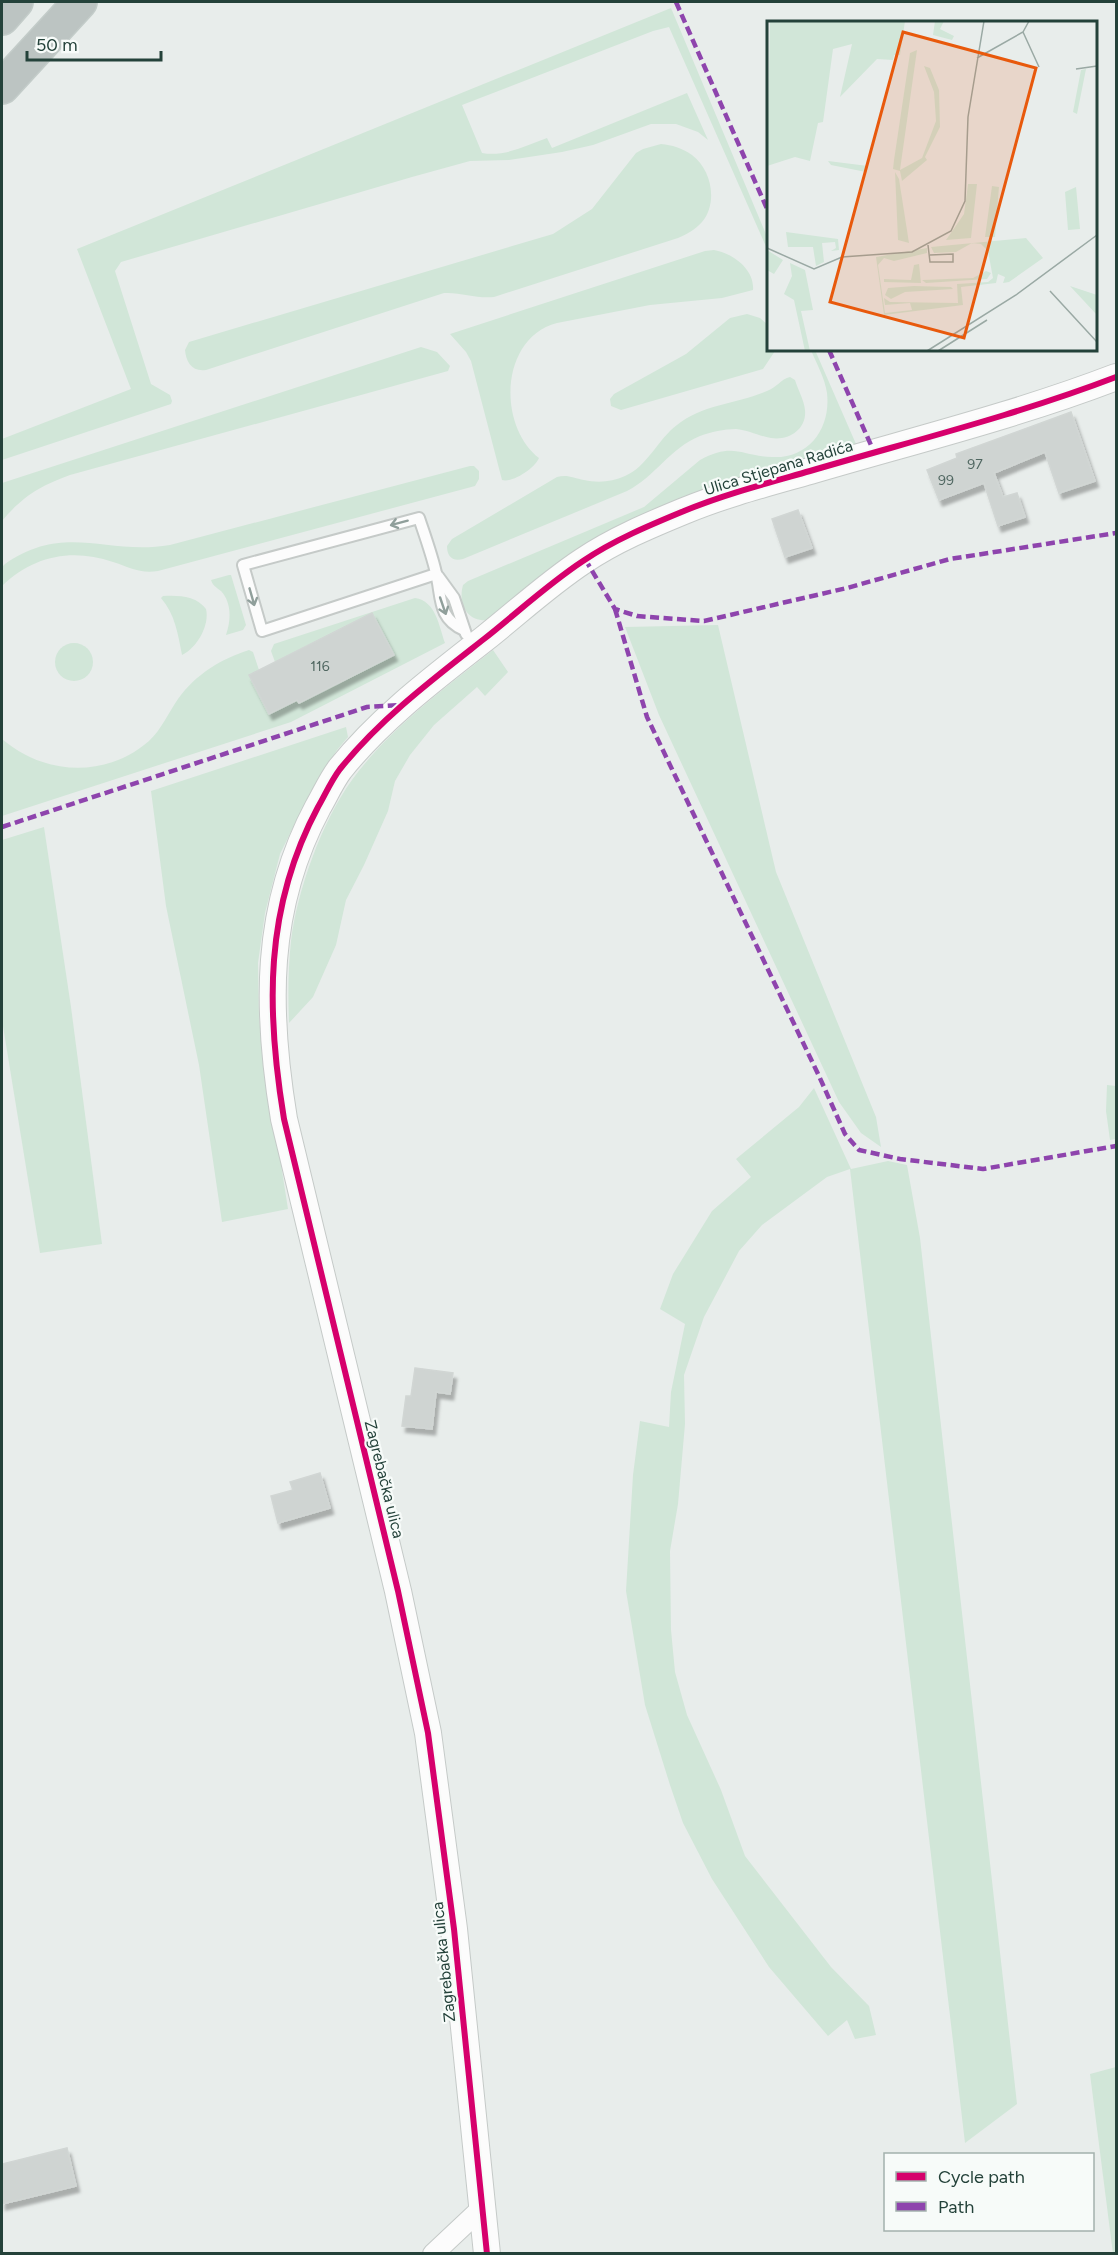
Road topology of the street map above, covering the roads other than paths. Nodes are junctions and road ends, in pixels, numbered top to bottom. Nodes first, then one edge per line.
1 (16, 2) edge
2 (80, 2) edge
3 (2, 18) edge
4 (2, 87) edge
5 (1116, 377) edge
6 (436, 574) junction
7 (469, 638) junction
8 (368, 737) joint
9 (483, 2207) junction
10 (432, 2253) edge
11 (487, 2253) edge

1 - 3 highway
2 - 4 highway
5 - 7 street, Ulica Stjepana Radića
6 -> 6 lane
6 - 7 lane
7 - 8 street, Ulica Stjepana Radića
8 - 9 street, Zagrebačka ulica
9 - 10 street
9 - 11 street, Zagrebačka ulica

